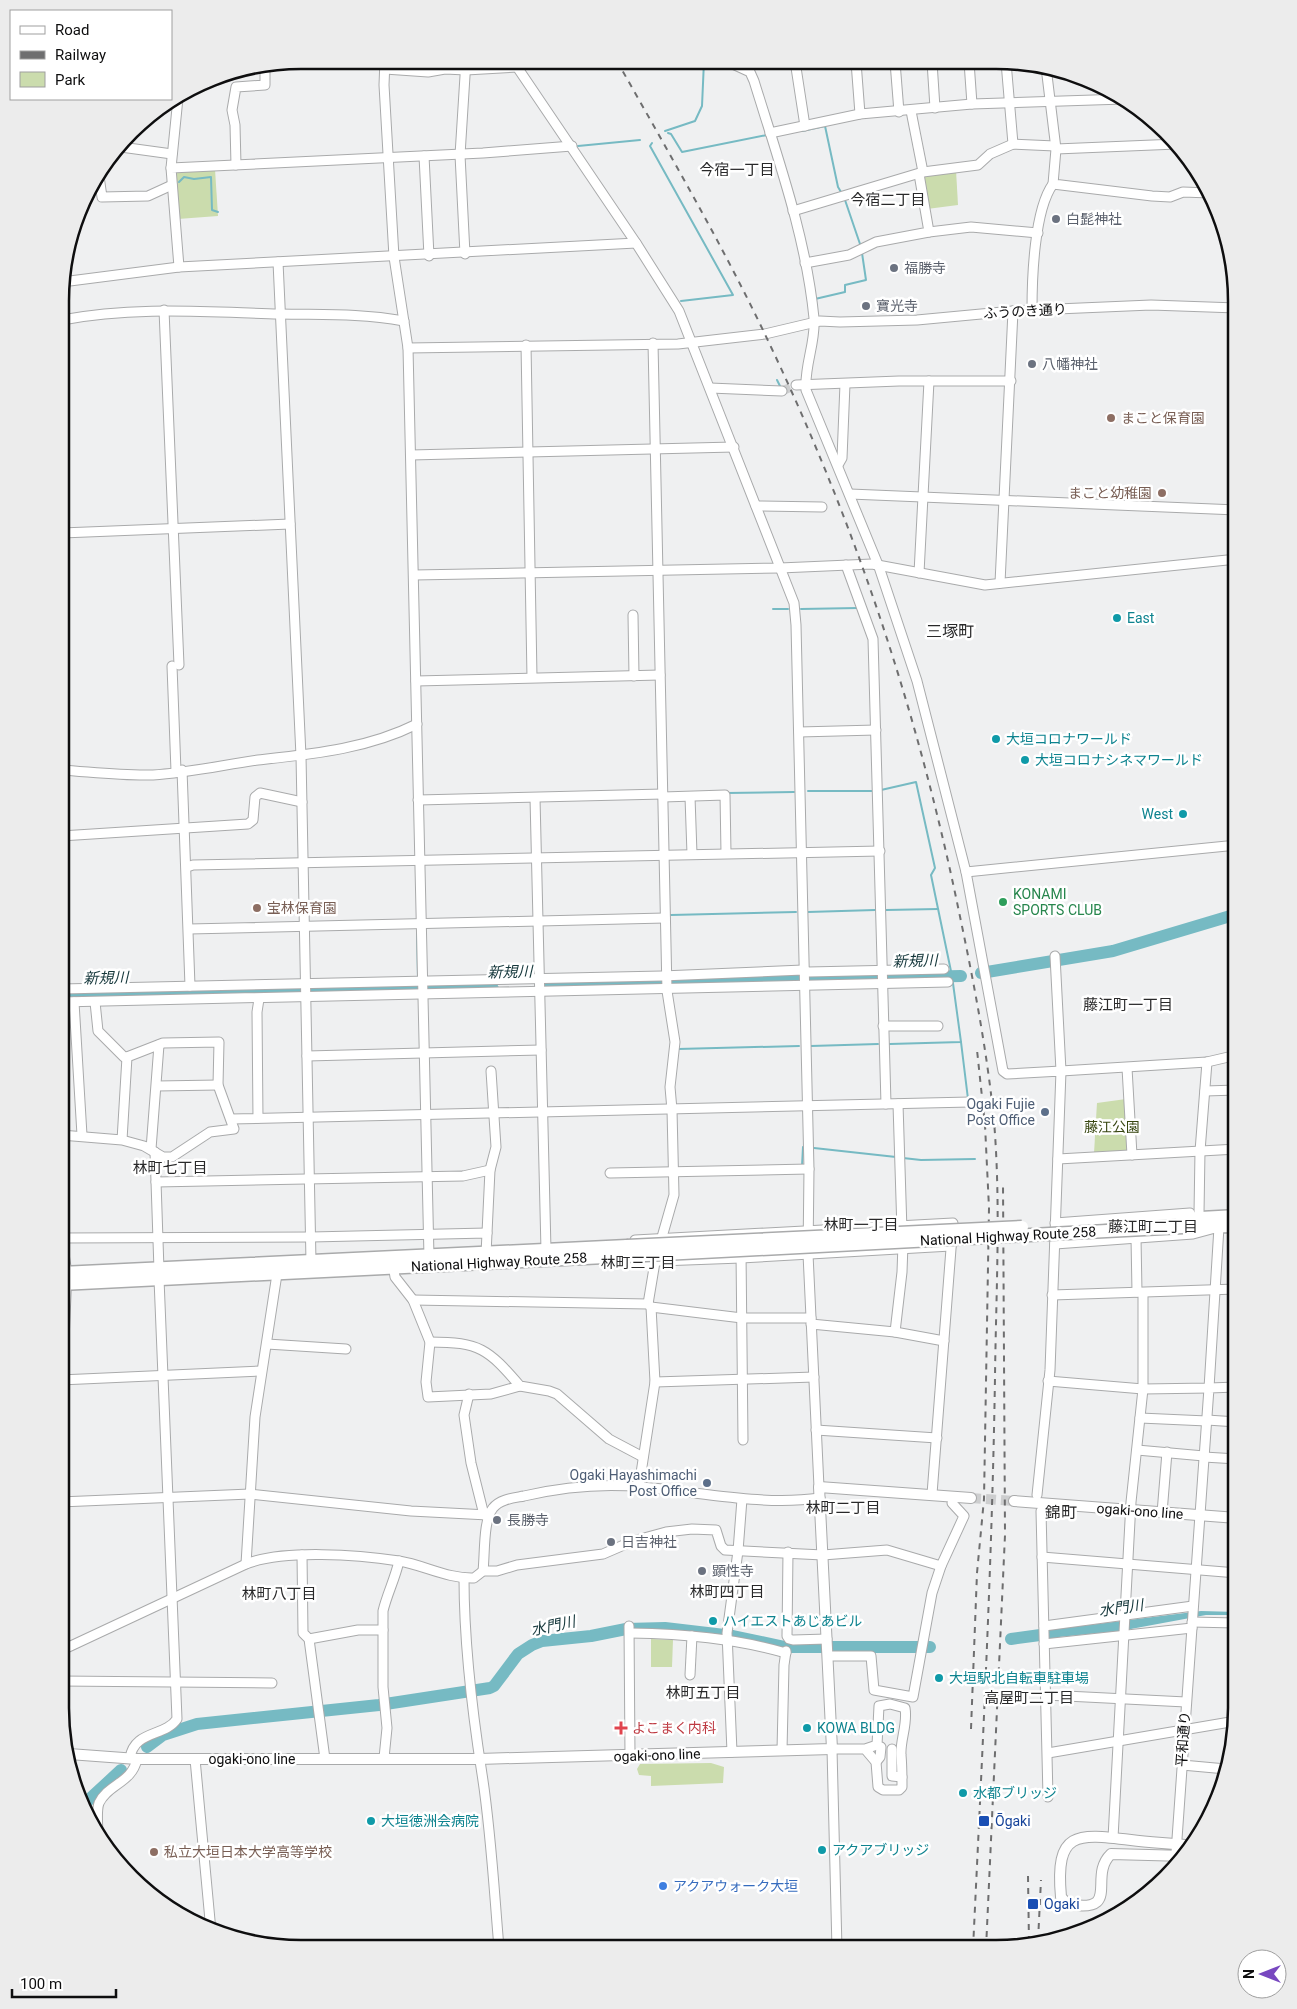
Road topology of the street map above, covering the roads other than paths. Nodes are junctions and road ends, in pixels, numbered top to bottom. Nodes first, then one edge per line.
1 (385, 69) edge
2 (412, 69) edge
3 (445, 69) edge
4 (445, 69) edge
5 (474, 69) edge
6 (518, 69) edge
7 (743, 69) edge
8 (796, 69) edge
9 (857, 69) edge
10 (895, 69) edge
11 (932, 69) edge
12 (970, 69) edge
13 (1007, 69) edge
14 (466, 70) junction
15 (265, 72) edge
16 (1047, 74) edge
17 (1111, 100) edge
18 (1049, 102) junction
19 (1010, 103) junction
20 (972, 104) junction
21 (177, 105) edge
22 (935, 108) junction
23 (911, 111) junction
24 (898, 112) junction
25 (860, 114) junction
26 (805, 126) junction
27 (770, 133) junction
28 (1013, 144) junction
29 (1167, 144) edge
30 (572, 146) junction
31 (126, 148) edge
32 (1056, 148) junction
33 (172, 154) junction
34 (460, 155) junction
35 (424, 156) junction
36 (388, 158) junction
37 (236, 165) junction
38 (171, 168) junction
39 (921, 173) junction
40 (1053, 184) junction
41 (100, 185) edge
42 (172, 185) junction
43 (1201, 193) edge
44 (793, 211) junction
45 (929, 232) junction
46 (1038, 233) junction
47 (636, 243) junction
48 (465, 254) junction
49 (429, 256) junction
50 (394, 257) junction
51 (278, 262) junction
52 (805, 263) junction
53 (179, 267) junction
54 (70, 281) edge
55 (1228, 308) edge
56 (164, 310) junction
57 (1032, 310) junction
58 (1013, 311) junction
59 (281, 314) junction
60 (69, 319) edge
61 (404, 321) junction
62 (814, 321) junction
63 (692, 342) junction
64 (653, 343) junction
65 (526, 346) junction
66 (408, 348) junction
67 (928, 381) junction
68 (1011, 381) junction
69 (845, 384) junction
70 (796, 385) tunnel mouth
71 (806, 385) junction
72 (710, 388) junction
73 (782, 391) tunnel mouth
74 (734, 447) junction
75 (655, 449) junction
76 (528, 451) junction
77 (411, 455) junction
78 (838, 465) junction
79 (850, 494) junction
80 (922, 496) junction
81 (1005, 501) junction
82 (756, 506) junction
83 (822, 507) dead end
84 (1228, 509) edge
85 (290, 524) junction
86 (174, 529) junction
87 (69, 534) edge
88 (1228, 560) edge
89 (846, 565) junction
90 (879, 566) junction
91 (780, 568) junction
92 (658, 570) junction
93 (530, 573) junction
94 (919, 573) junction
95 (414, 576) junction
96 (1000, 584) junction
97 (633, 615) dead end
98 (660, 675) junction
99 (634, 676) junction
100 (532, 677) junction
101 (416, 681) junction
102 (417, 724) junction
103 (876, 730) junction
104 (799, 732) junction
105 (301, 756) junction
106 (69, 771) edge
107 (179, 771) junction
108 (663, 796) junction
109 (690, 797) junction
110 (535, 798) junction
111 (418, 800) junction
112 (302, 802) junction
113 (185, 828) junction
114 (69, 835) edge
115 (1228, 847) edge
116 (880, 851) junction
117 (801, 852) junction
118 (726, 853) junction
119 (692, 854) junction
120 (664, 855) junction
121 (536, 857) junction
122 (420, 860) junction
123 (302, 863) junction
124 (187, 867) junction
125 (966, 872) junction
126 (665, 918) junction
127 (538, 920) junction
128 (421, 923) junction
129 (304, 926) junction
130 (189, 929) junction
131 (1055, 956) dead end
132 (944, 969) dead end
133 (803, 972) junction
134 (882, 977) junction
135 (540, 980) junction
136 (420, 982) junction
137 (667, 982) junction
138 (948, 982) dead end
139 (804, 985) junction
140 (190, 986) junction
141 (69, 989) edge
142 (306, 991) junction
143 (540, 992) junction
144 (423, 994) junction
145 (259, 999) junction
146 (69, 1002) edge
147 (74, 1002) junction
148 (95, 1002) junction
149 (883, 1026) junction
150 (938, 1026) dead end
151 (159, 1045) junction
152 (541, 1050) junction
153 (424, 1052) junction
154 (307, 1056) junction
155 (127, 1057) junction
156 (1228, 1057) edge
157 (1207, 1062) junction
158 (1127, 1068) junction
159 (1061, 1071) junction
160 (491, 1072) dead end
161 (218, 1085) junction
162 (157, 1086) junction
163 (1228, 1090) edge
164 (1204, 1091) junction
165 (970, 1102) dead end
166 (886, 1104) junction
167 (898, 1104) junction
168 (807, 1106) junction
169 (672, 1110) junction
170 (542, 1112) junction
171 (494, 1113) junction
172 (426, 1114) junction
173 (309, 1117) junction
174 (258, 1118) junction
175 (231, 1119) junction
176 (69, 1135) edge
177 (82, 1135) junction
178 (122, 1140) junction
179 (1228, 1149) edge
180 (153, 1151) junction
181 (1200, 1151) junction
182 (1132, 1155) junction
183 (1058, 1159) junction
184 (809, 1169) junction
185 (490, 1170) junction
186 (674, 1172) junction
187 (610, 1173) dead end
188 (427, 1177) junction
189 (310, 1180) junction
190 (156, 1182) junction
191 (1228, 1211) edge
192 (1199, 1212) junction
193 (1228, 1217) edge
194 (1055, 1223) junction
195 (1182, 1223) junction
196 (901, 1226) junction
197 (1219, 1226) junction
198 (1228, 1226) edge
199 (808, 1230) junction
200 (740, 1232) junction
201 (487, 1233) junction
202 (429, 1234) junction
203 (69, 1237) edge
204 (311, 1237) junction
205 (158, 1238) junction
206 (662, 1238) junction
207 (1136, 1238) junction
208 (1055, 1244) junction
209 (951, 1246) junction
210 (546, 1250) junction
211 (903, 1250) junction
212 (486, 1254) junction
213 (579, 1254) junction
214 (808, 1254) junction
215 (429, 1256) junction
216 (741, 1258) junction
217 (311, 1262) junction
218 (655, 1262) junction
219 (393, 1263) junction
220 (159, 1274) junction
221 (277, 1274) junction
222 (69, 1278) edge
223 (1228, 1289) edge
224 (1215, 1290) junction
225 (1140, 1292) junction
226 (1052, 1295) junction
227 (412, 1300) junction
228 (649, 1305) junction
229 (742, 1318) junction
230 (811, 1321) junction
231 (895, 1332) junction
232 (944, 1341) junction
233 (430, 1342) junction
234 (267, 1344) junction
235 (346, 1349) dead end
236 (261, 1371) junction
237 (163, 1375) junction
238 (814, 1377) junction
239 (743, 1379) junction
240 (69, 1380) edge
241 (1048, 1381) junction
242 (655, 1382) junction
243 (520, 1386) junction
244 (1228, 1387) edge
245 (1210, 1388) junction
246 (1143, 1389) junction
247 (469, 1394) junction
248 (1140, 1418) junction
249 (1207, 1421) junction
250 (1228, 1422) edge
251 (816, 1430) junction
252 (937, 1438) junction
253 (743, 1440) dead end
254 (1137, 1450) junction
255 (1167, 1452) junction
256 (1204, 1456) junction
257 (643, 1457) junction
258 (1228, 1458) edge
259 (639, 1486) junction
260 (820, 1487) junction
261 (250, 1494) junction
262 (932, 1494) junction
263 (1037, 1495) dead end
264 (168, 1496) junction
265 (820, 1498) junction
266 (971, 1498) tunnel mouth
267 (742, 1499) junction
268 (1014, 1501) tunnel mouth
269 (69, 1502) edge
270 (952, 1504) dead end
271 (1131, 1510) junction
272 (1041, 1511) dead end
273 (1162, 1513) junction
274 (1200, 1514) junction
275 (486, 1515) junction
276 (1228, 1517) edge
277 (738, 1552) junction
278 (788, 1552) junction
279 (823, 1555) junction
280 (302, 1556) junction
281 (1042, 1558) junction
282 (398, 1561) junction
283 (246, 1564) junction
284 (1128, 1564) junction
285 (941, 1566) junction
286 (1196, 1570) junction
287 (483, 1571) junction
288 (1228, 1572) edge
289 (464, 1578) junction
290 (172, 1599) junction
291 (1193, 1607) junction
292 (1126, 1617) junction
293 (1228, 1623) edge
294 (1192, 1624) junction
295 (1044, 1628) junction
296 (382, 1630) junction
297 (1125, 1633) junction
298 (692, 1636) junction
299 (727, 1637) junction
300 (309, 1639) junction
301 (827, 1640) junction
302 (1044, 1642) junction
303 (69, 1648) edge
304 (828, 1655) junction
305 (690, 1675) dead end
306 (69, 1681) edge
307 (176, 1683) junction
308 (272, 1683) dead end
309 (891, 1694) junction
310 (1046, 1694) junction
311 (1121, 1699) junction
312 (1186, 1702) junction
313 (890, 1704) junction
314 (1228, 1722) edge
315 (1184, 1730) junction
316 (1118, 1740) junction
317 (879, 1746) junction
318 (832, 1749) junction
319 (865, 1749) junction
320 (892, 1749) junction
321 (782, 1750) junction
322 (732, 1752) junction
323 (1048, 1752) junction
324 (73, 1754) edge
325 (901, 1755) junction
326 (630, 1756) junction
327 (134, 1758) junction
328 (384, 1758) junction
329 (196, 1759) junction
330 (325, 1759) junction
331 (479, 1759) junction
332 (876, 1762) junction
333 (1182, 1765) junction
334 (1220, 1768) edge
335 (902, 1777) junction
336 (1048, 1797) dead end
337 (98, 1820) edge
338 (1113, 1838) junction
339 (1176, 1844) junction
340 (1184, 1845) edge
341 (1178, 1853) edge
342 (1172, 1859) edge
343 (210, 1922) edge
344 (498, 1940) edge
345 (837, 1940) edge

1 - 36 street
2 - 4 street
3 - 14 street
5 - 14 street
6 - 30 street
7 - 27 street
8 - 26 street
9 - 25 street
10 - 24 street
11 - 22 street
12 - 20 street
13 - 19 street
14 - 34 street
15 - 37 street
16 - 18 street
17 - 18 street
18 - 19 street
18 - 32 street
19 - 20 street
19 - 28 street
20 - 22 street
21 - 33 street
22 - 23 street
23 - 24 street
23 - 39 street
24 - 25 street
25 - 26 street
26 - 27 street
27 - 44 street
28 - 32 street
28 - 39 street
29 - 32 street
30 - 34 street
30 - 47 street
31 - 33 street
32 - 40 street
33 - 38 street
34 - 35 street
34 - 48 street
35 - 36 street
35 - 49 street
36 - 37 street
36 - 50 street
37 - 38 street
38 - 42 street
39 - 44 street
39 - 45 street
40 - 43 street
40 - 46 street
41 - 42 street
42 - 53 street
44 - 52 street
45 - 46 street
45 - 52 street
46 - 57 street
47 - 48 street
47 - 63 street
48 - 49 street
49 - 50 street
50 - 51 street
50 - 61 street
51 - 53 street
51 - 59 street
52 - 62 street
53 - 54 street
55 - 57 street, ふうのき通り
56 - 59 street
56 - 60 street
56 - 86 street
57 - 58 street, ふうのき通り
58 - 62 street, ふうのき通り
58 - 68 street
59 - 61 street
59 - 85 street
61 - 66 street
62 - 63 street, ふうのき通り
62 - 71 street
63 - 64 street, ふうのき通り
63 - 72 street
64 - 65 street, ふうのき通り
64 - 75 street
65 - 66 street, ふうのき通り
65 - 76 street
66 - 77 street
67 - 68 street
67 - 69 street
67 - 80 street
68 - 81 street
69 - 71 street
69 - 78 street
70 - 71 street
71 - 78 street
72 - 73 street
72 - 74 street
74 - 75 street
74 - 82 street
75 - 76 street
75 - 92 street
76 - 77 street
76 - 93 street
77 - 95 street
78 - 79 street
79 - 80 street
79 - 90 street
80 - 81 street
80 - 94 street
81 - 84 street
81 - 96 street
82 - 83 street
82 - 91 street
85 - 86 street
85 - 105 street
86 - 87 street
86 - 107 street
88 - 96 street
89 - 90 street
89 - 91 street
89 - 103 street
90 - 94 street
90 - 125 street
91 - 92 street
91 - 104 street
92 - 93 street
92 - 98 street
93 - 95 street
93 - 100 street
94 - 96 street
95 - 101 street
97 - 99 street
98 - 99 street
98 - 108 street
99 - 100 street
100 - 101 street
101 - 102 street
102 - 105 street
102 - 111 street
103 - 104 street
103 - 116 street
104 - 117 street
105 - 107 street
105 - 112 street
106 - 107 street
107 - 113 street
108 - 109 street
108 - 110 street
108 - 120 street
109 - 118 street
109 - 119 street
110 - 111 street
110 - 121 street
111 - 122 street
112 - 113 street
112 - 123 street
113 - 114 street
113 - 124 street
115 - 125 street
116 - 117 street
116 - 134 street
117 - 118 street
117 - 133 street
118 - 119 street
119 - 120 street
120 - 121 street
120 - 126 street
121 - 122 street
121 - 127 street
122 - 123 street
122 - 128 street
123 - 124 street
123 - 129 street
124 - 130 street
125 - 159 street
126 - 127 street
126 - 137 street
127 - 128 street
127 - 135 street
128 - 129 street
128 - 136 street
129 - 130 street
129 - 142 street
130 - 140 street
131 - 159 street
132 - 134 street
133 - 134 street
133 - 137 street
133 - 139 street
134 - 138 street
134 - 139 street
134 - 149 street
135 - 136 street
135 - 137 street
135 - 143 street
136 - 142 street
136 - 144 street
137 - 139 street
137 - 143 street
137 - 169 street
139 - 168 street
140 - 141 street
140 - 142 street
142 - 144 street
142 - 145 street
142 - 154 street
143 - 144 street
143 - 152 street
144 - 153 street
145 - 148 street
145 - 174 street
146 - 147 street
147 - 148 street
147 - 177 street
148 - 155 street
149 - 150 street
149 - 166 street
151 - 155 street
151 - 161 street
151 - 162 street
152 - 153 street
152 - 170 street
153 - 154 street
153 - 172 street
154 - 173 street
155 - 178 street
156 - 157 street
157 - 158 street
157 - 164 street
158 - 159 street
158 - 182 street
159 - 183 street
160 - 171 street
161 - 162 street
161 - 175 street
162 - 180 street
163 - 164 street
164 - 181 street
165 - 167 street
166 - 167 street
166 - 168 street
167 - 196 street
168 - 169 street
168 - 184 street
169 - 170 street
169 - 186 street
170 - 171 street
170 - 210 street
171 - 172 street
171 - 185 street
172 - 173 street
172 - 188 street
173 - 174 street
173 - 189 street
174 - 175 street
175 - 180 street
176 - 177 street
177 - 178 street
178 - 180 street
179 - 181 street
180 - 190 street
181 - 182 street
181 - 192 street
182 - 183 street
183 - 194 street
184 - 186 street
184 - 199 street
185 - 188 street
185 - 201 street
186 - 187 street
186 - 206 street
188 - 189 street
188 - 202 street
189 - 190 street
189 - 204 street
190 - 205 street
191 - 192 street
192 - 194 street
193 - 195 highway, National Highway Route 258
194 - 208 street
195 - 197 highway, National Highway Route 258
195 - 213 highway, National Highway Route 258, bridge
196 - 199 street
196 - 209 street
196 - 211 street
197 - 198 highway, National Highway Route 258
197 - 207 street
197 - 224 street
199 - 200 street
199 - 214 street
200 - 206 street
200 - 216 street
201 - 202 street
201 - 212 street
202 - 204 street
202 - 215 street
203 - 205 street
204 - 205 street
204 - 217 street
205 - 220 street
206 - 213 street
207 - 208 street
207 - 225 street
208 - 226 street
209 - 211 street
209 - 232 street
210 - 212 highway, National Highway Route 258
210 - 213 highway, National Highway Route 258
211 - 214 street
211 - 231 street
212 - 215 highway, National Highway Route 258
213 - 218 street
213 - 219 highway, National Highway Route 258
214 - 216 street
214 - 230 street
215 - 219 highway, National Highway Route 258
216 - 218 street
216 - 229 street
217 - 219 highway, National Highway Route 258
217 - 220 highway, National Highway Route 258
218 - 228 street
219 - 221 highway, National Highway Route 258
219 - 227 street
220 - 221 highway, National Highway Route 258
220 - 222 highway, National Highway Route 258
220 - 237 street
221 - 234 street
223 - 224 street
224 - 225 street
224 - 245 street
225 - 226 street
225 - 246 street
226 - 241 street
227 - 228 street
227 - 233 street
228 - 229 street
228 - 242 street
229 - 230 street
229 - 239 street
230 - 231 street
230 - 238 street
231 - 232 street
232 - 252 street
233 - 243 street
233 - 247 street
234 - 235 street
234 - 236 street
236 - 237 street
236 - 261 street
237 - 240 street
237 - 264 street
238 - 239 street
238 - 251 street
239 - 242 street
239 - 253 street
241 - 246 street
241 - 263 street
242 - 257 street
243 - 247 street
243 - 257 street
244 - 245 street
245 - 246 street
245 - 249 street
246 - 248 street
247 - 275 street
248 - 249 street
248 - 254 street
249 - 250 street
249 - 256 street
251 - 252 street
251 - 260 street
252 - 262 street
254 - 255 street
254 - 271 street
255 - 256 street
255 - 273 street
256 - 258 street
256 - 274 street
257 - 259 street
259 - 267 street
259 - 275 street
260 - 262 main road
260 - 265 main road
261 - 264 street
261 - 275 street
261 - 283 street
262 - 266 main road
264 - 269 street
264 - 290 street
265 - 267 street
265 - 279 main road
267 - 277 street
268 - 271 main road, ogaki-ono line
270 - 285 street
271 - 273 main road, ogaki-ono line
271 - 284 street
272 - 281 street
273 - 274 main road, ogaki-ono line
274 - 276 main road, ogaki-ono line
274 - 286 street
275 - 287 street
277 - 278 street
277 - 287 street
277 - 299 street
278 - 279 street
278 - 301 street
279 - 285 street
279 - 301 main road
280 - 282 street
280 - 283 street
280 - 300 street
281 - 284 street
281 - 295 street
282 - 289 street
282 - 296 street
283 - 290 street
284 - 286 street
284 - 292 street
285 - 309 street
286 - 288 street
286 - 291 street, 平和通り
287 - 289 street
289 - 331 street
290 - 303 street
290 - 307 street
291 - 292 street
291 - 294 street, 平和通り
292 - 295 street
292 - 297 street
293 - 294 street
294 - 297 street
294 - 312 street, 平和通り
295 - 302 street
296 - 300 street
296 - 328 street
297 - 302 street
297 - 311 street
298 - 299 street
298 - 305 street
298 - 326 street
299 - 321 street
299 - 322 street
300 - 330 street
301 - 304 main road
302 - 310 street
304 - 309 street
304 - 318 main road
306 - 307 street
307 - 308 street
307 - 327 street
309 - 313 street
310 - 311 street
310 - 323 street
311 - 312 street
311 - 316 street
312 - 315 street, 平和通り
313 - 317 street
313 - 325 street
314 - 315 street
315 - 316 street
315 - 333 street, 平和通り
316 - 323 street
316 - 338 street
317 - 319 street
317 - 320 street
317 - 332 street
318 - 319 street
318 - 321 main road, ogaki-ono line
318 - 345 street
319 - 332 street
320 - 325 street
320 - 335 street
321 - 322 main road, ogaki-ono line
322 - 326 main road, ogaki-ono line
323 - 336 street
324 - 327 main road, ogaki-ono line
325 - 335 street
326 - 331 main road, ogaki-ono line
327 - 329 main road, ogaki-ono line
327 - 337 street
328 - 330 main road, ogaki-ono line
328 - 331 main road, ogaki-ono line
329 - 330 main road, ogaki-ono line
329 - 343 street
331 - 344 street
332 - 335 street
333 - 334 street
333 - 339 street, 平和通り
338 - 339 main road
338 - 342 main road
339 - 340 main road
339 - 341 street, 平和通り

